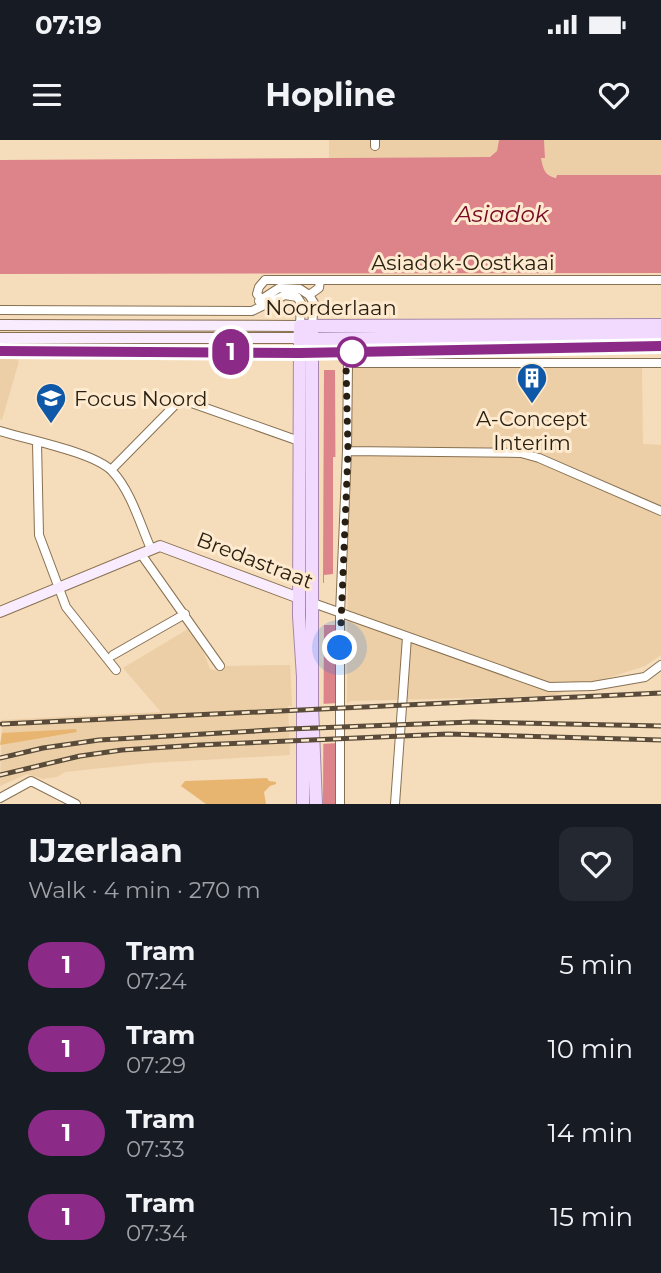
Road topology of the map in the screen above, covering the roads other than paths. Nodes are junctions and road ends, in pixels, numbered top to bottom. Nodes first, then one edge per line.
1 (320, 279) junction
2 (661, 280) edge
3 (309, 295) junction
4 (263, 302) junction
5 (0, 310) edge
6 (0, 325) edge
7 (661, 325) edge
8 (306, 332) junction
9 (661, 334) edge
10 (0, 338) edge
11 (661, 363) edge
12 (0, 431) edge
13 (296, 440) junction
14 (37, 442) junction
15 (348, 451) junction
16 (111, 470) junction
17 (661, 511) edge
18 (146, 552) junction
19 (58, 589) junction
20 (299, 598) junction
21 (313, 603) junction
22 (0, 612) edge
23 (340, 613) junction
24 (185, 614) junction
25 (407, 637) junction
26 (113, 655) dead end
27 (661, 665) edge
28 (220, 666) dead end
29 (117, 670) dead end
30 (0, 798) edge
31 (76, 804) edge
32 (303, 804) edge
33 (316, 804) edge
34 (340, 804) edge
35 (395, 804) edge

1 - 2 street, Asiadok-Oostkaai
1 - 3 street
1 - 4 street, Asiadok-Oostkaai
3 - 4 street
3 - 8 street
4 - 5 street
4 - 8 street
6 - 8 main road, Noorderlaan
7 - 8 main road, Noorderlaan
8 - 9 main road, Noorderlaan
8 - 10 main road, Noorderlaan
8 - 13 main road
8 - 21 main road
11 - 15 street
12 - 14 street
13 - 16 street
13 - 20 main road
14 - 16 street
14 - 19 street
15 - 17 street
15 - 23 street
16 - 18 street
18 - 19 main road
18 - 20 main road, Bredastraat
18 - 24 street
19 - 22 main road
19 - 29 street
20 - 21 main road, Bredastraat
20 - 32 main road
21 - 23 street, Bredastraat
21 - 33 main road
23 - 25 street, Bredastraat
23 - 34 street
24 - 26 street
24 - 28 street
25 - 27 street, Bredastraat
25 - 35 street
30 - 31 street

